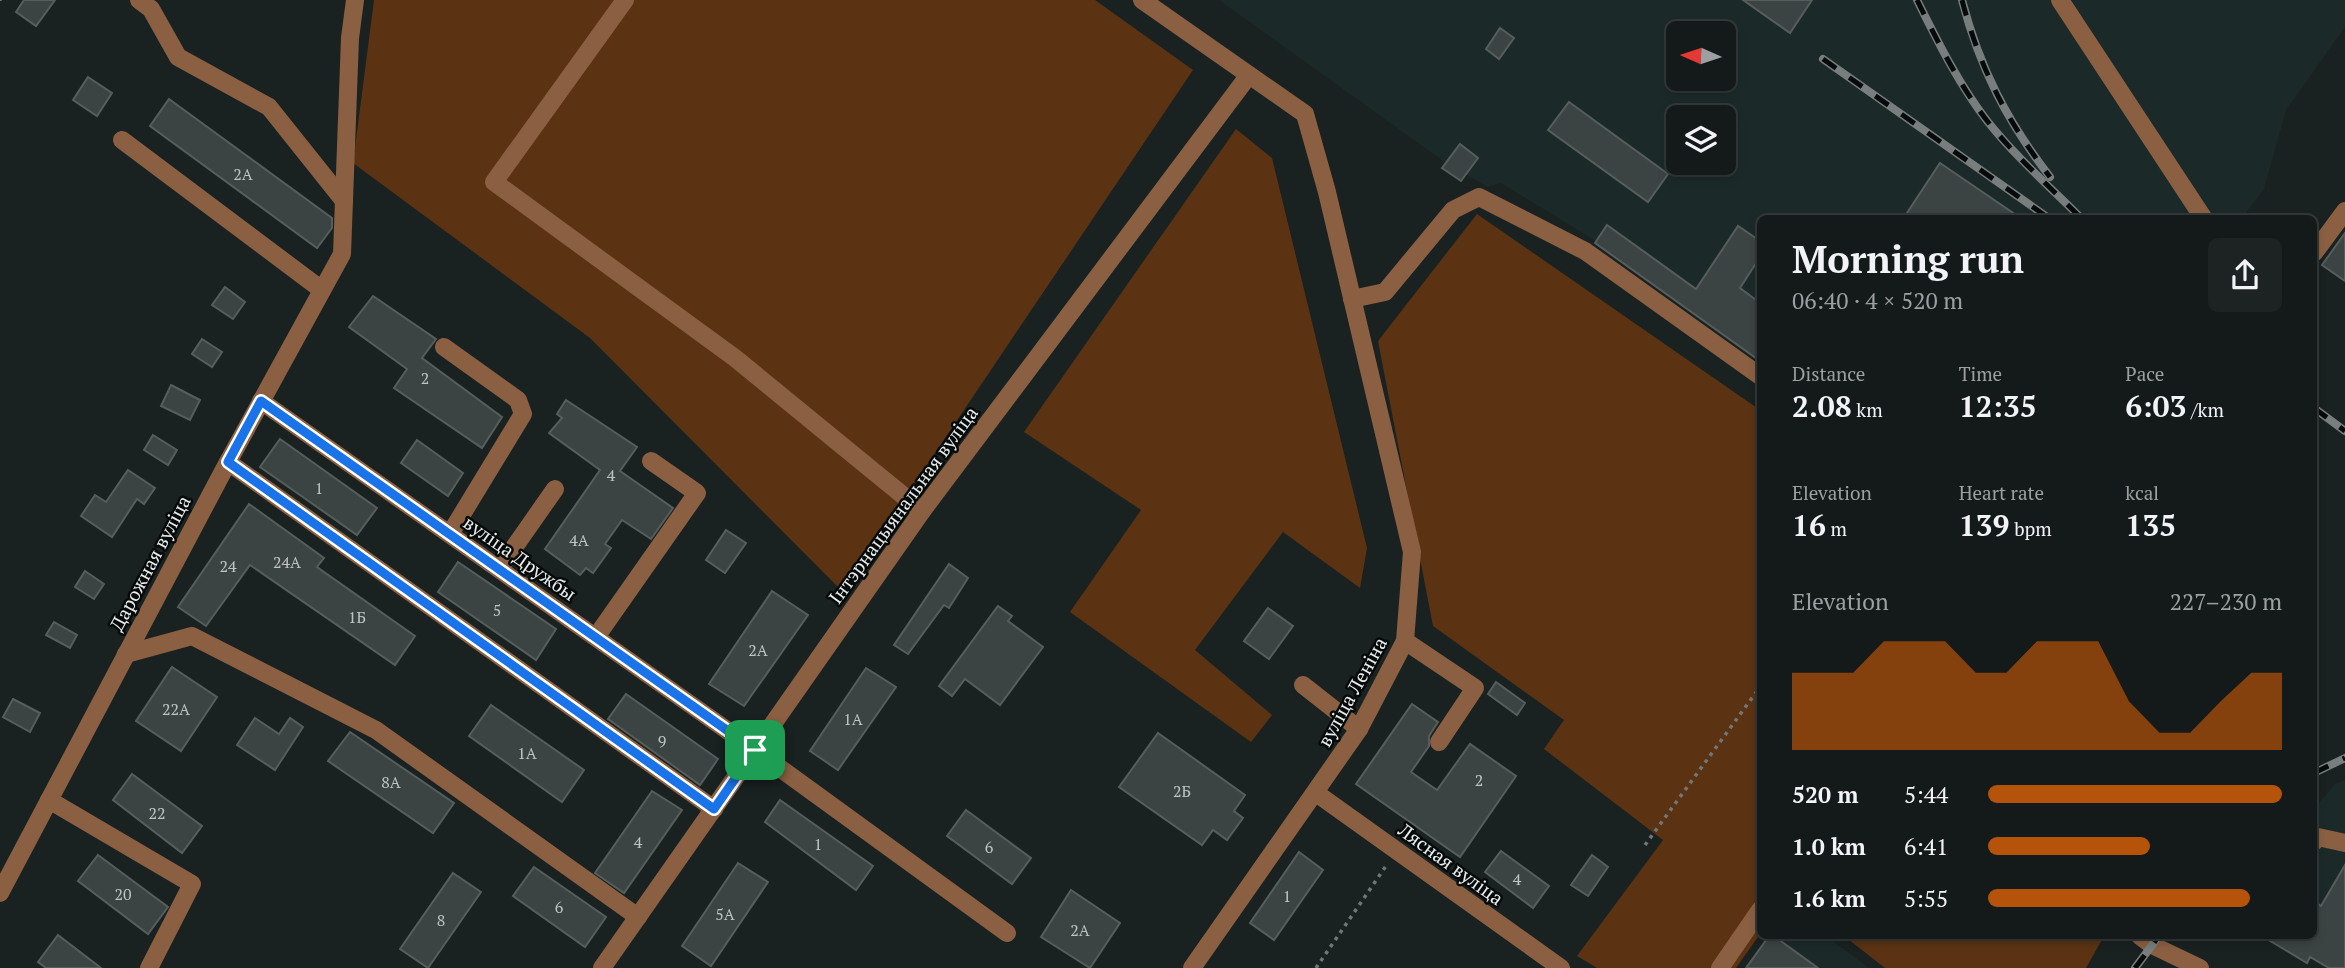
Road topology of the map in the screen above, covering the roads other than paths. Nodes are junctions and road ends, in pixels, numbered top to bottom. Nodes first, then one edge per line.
1 (139, 0) edge
2 (355, 0) edge
3 (625, 0) edge
4 (1142, 0) edge
5 (2060, 0) edge
6 (1248, 75) junction
7 (122, 140) dead end
8 (344, 201) junction
9 (2345, 211) edge
10 (2201, 215) edge
11 (2317, 249) edge
12 (322, 290) junction
13 (1352, 299) junction
14 (444, 347) dead end
15 (1757, 374) edge
16 (261, 401) junction
17 (651, 461) dead end
18 (228, 462) junction
19 (555, 489) dead end
20 (922, 511) junction
21 (450, 534) junction
22 (499, 569) junction
23 (596, 638) junction
24 (1405, 641) junction
25 (126, 654) junction
26 (1303, 685) dead end
27 (1359, 729) junction
28 (1439, 742) dead end
29 (755, 750) junction
30 (1316, 793) junction
31 (49, 800) junction
32 (714, 809) junction
33 (2317, 838) edge
34 (2345, 843) edge
35 (0, 893) edge
36 (1757, 914) edge
37 (638, 917) junction
38 (1007, 933) dead end
39 (2144, 939) edge
40 (1557, 967) edge
41 (149, 968) edge
42 (602, 968) edge
43 (1192, 968) edge
44 (1720, 968) edge
45 (2200, 968) edge

1 - 8 street
2 - 8 street
3 - 20 street
4 - 6 street, вуліца Леніна
5 - 10 street
6 - 13 street, вуліца Леніна
6 - 20 street, Інтэрнацыянальная вуліца
7 - 12 street
8 - 12 street, Дарожная вуліца
9 - 11 street
12 - 16 street, Дарожная вуліца
13 - 15 street
13 - 24 street, вуліца Леніна
14 - 21 street
16 - 18 street, Дарожная вуліца
16 - 21 street, вуліца Дружбы
17 - 23 street
18 - 25 street, Дарожная вуліца
18 - 32 street
19 - 22 street
20 - 29 street, Інтэрнацыянальная вуліца
21 - 22 street, вуліца Дружбы
22 - 23 street, вуліца Дружбы
23 - 29 street, вуліца Дружбы
24 - 27 street, вуліца Леніна
24 - 28 street
25 - 31 street, Дарожная вуліца
25 - 37 street
26 - 27 street
27 - 30 street, вуліца Леніна
29 - 32 street, Інтэрнацыянальная вуліца
29 - 38 street, вуліца Дружбы
30 - 40 street, Лясная вуліца
30 - 43 street, вуліца Леніна
31 - 35 street, Дарожная вуліца
31 - 41 street
32 - 37 street, Інтэрнацыянальная вуліца
33 - 34 street
36 - 44 street
37 - 42 street, Інтэрнацыянальная вуліца
39 - 45 street

